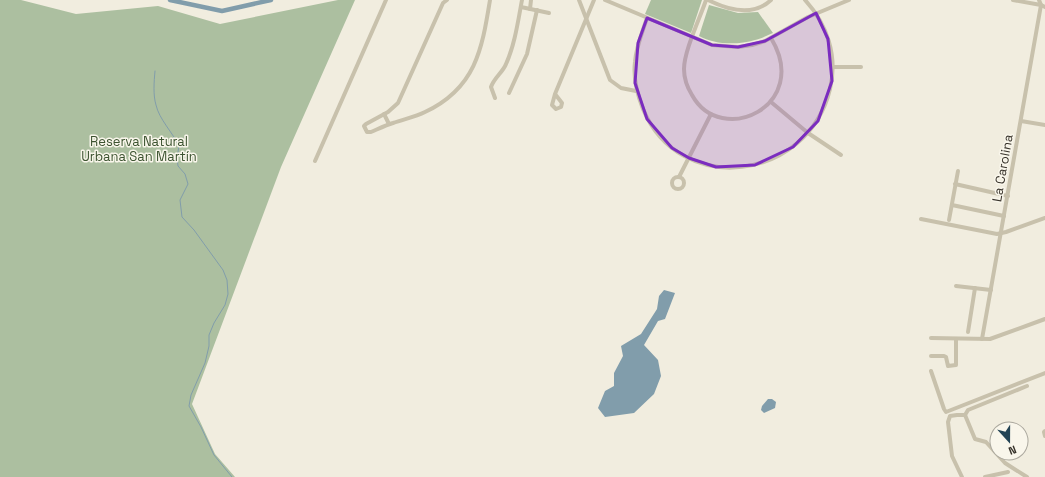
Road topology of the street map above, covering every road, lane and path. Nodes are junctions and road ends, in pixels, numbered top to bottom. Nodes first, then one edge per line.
1 (386, 0) edge
2 (447, 0) edge
3 (490, 0) edge
4 (522, 0) edge
5 (532, 0) edge
6 (579, 0) edge
7 (594, 0) edge
8 (605, 0) edge
9 (707, 0) edge
10 (771, 0) edge
11 (805, 0) edge
12 (848, 0) edge
13 (1012, 0) edge
14 (1039, 0) edge
15 (1043, 6) edge
16 (521, 7) junction
17 (530, 9) junction
18 (537, 10) junction
19 (549, 13) dead end
20 (816, 14) junction
21 (647, 18) junction
22 (587, 20) junction
23 (692, 37) junction
24 (771, 38) junction
25 (833, 67) junction
26 (861, 67) dead end
27 (636, 91) junction
28 (509, 93) dead end
29 (555, 94) dead end
30 (495, 98) dead end
31 (771, 102) junction
32 (384, 114) junction
33 (712, 114) junction
34 (1021, 121) junction
35 (389, 124) junction
36 (1045, 125) edge
37 (808, 133) junction
38 (841, 154) dead end
39 (689, 158) junction
40 (315, 161) dead end
41 (958, 171) dead end
42 (679, 177) dead end
43 (955, 184) junction
44 (1008, 196) junction
45 (952, 205) junction
46 (1004, 216) junction
47 (1045, 218) edge
48 (921, 219) dead end
49 (949, 220) dead end
50 (1002, 234) junction
51 (956, 286) dead end
52 (975, 288) junction
53 (991, 290) junction
54 (1045, 319) edge
55 (968, 332) dead end
56 (932, 338) dead end
57 (956, 339) junction
58 (982, 340) junction
59 (931, 356) dead end
60 (931, 371) dead end
61 (1045, 373) edge
62 (1027, 386) dead end
63 (965, 415) junction
64 (1045, 431) edge
65 (1045, 436) edge
66 (1008, 472) dead end
67 (962, 477) edge
68 (985, 477) edge
69 (1027, 477) edge

1 - 40 street
2 - 32 street
3 - 35 street
4 - 16 street
5 - 17 street
6 - 22 street
7 - 22 street
8 - 21 street
9 - 10 street
9 - 23 street
11 - 20 street
12 - 20 street
13 - 15 street
14 - 15 street
15 - 34 street, La Carolina
16 - 17 street
16 - 30 street
17 - 18 street
18 - 19 street
18 - 28 street
20 - 24 street
20 - 25 street
21 - 23 street
21 - 27 street
22 - 27 street
22 - 29 street
23 - 24 street
23 - 33 street
24 - 31 street
25 - 26 street
25 - 37 street
27 - 39 street
31 - 33 street
31 - 37 street
32 - 35 street
32 - 35 street
33 - 39 street
34 - 36 street
34 - 44 street, La Carolina
37 - 38 street
37 - 39 street
39 - 42 street
41 - 43 street
43 - 44 street
43 - 45 street
44 - 46 street, La Carolina
45 - 46 street
45 - 49 street
46 - 50 street, La Carolina
47 - 50 street
48 - 50 street
50 - 53 street, La Carolina
51 - 52 street
52 - 53 street
52 - 55 street
53 - 58 street, La Carolina
54 - 58 street
56 - 57 street
57 - 58 street
57 - 59 street
60 - 61 street
62 - 63 street
63 - 67 street
63 - 69 street
64 - 65 street
66 - 68 street

